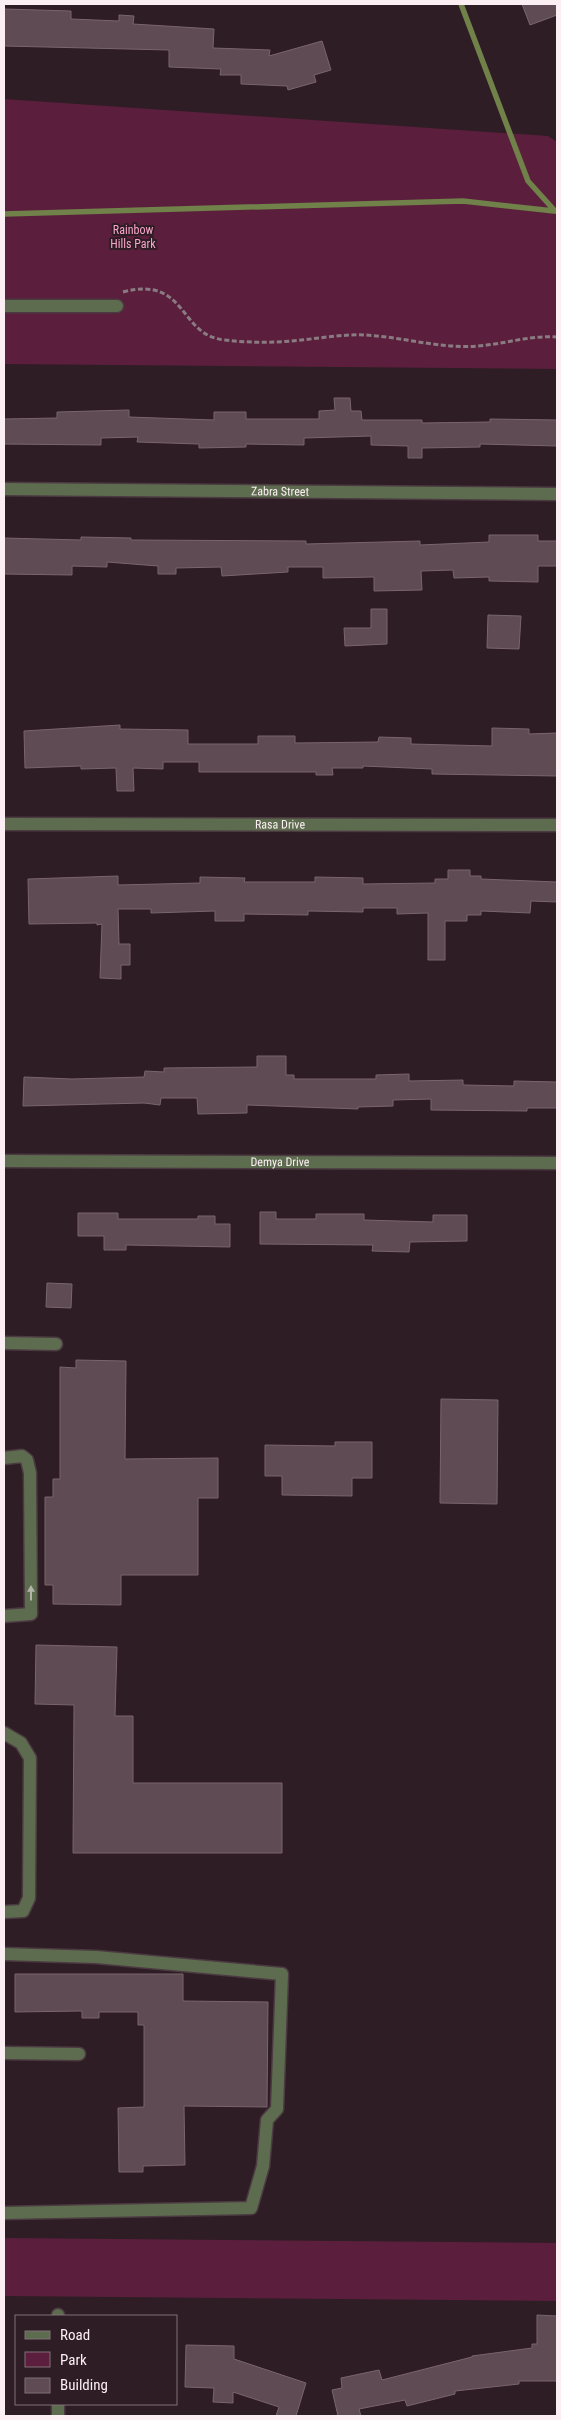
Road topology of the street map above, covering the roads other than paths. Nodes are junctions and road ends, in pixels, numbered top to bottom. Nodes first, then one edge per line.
1 (4, 306) edge
2 (117, 306) road end
3 (4, 490) edge
4 (557, 494) edge
5 (4, 824) edge
6 (557, 825) edge
7 (4, 1161) edge
8 (557, 1163) edge
9 (4, 1343) edge
10 (56, 1344) dead end
11 (4, 1458) edge
12 (4, 1616) edge
13 (4, 1733) edge
14 (4, 1912) edge
15 (4, 1954) edge
16 (4, 2053) edge
17 (79, 2054) dead end
18 (4, 2213) edge

1 - 2 street
3 - 4 street, Zabra Street
5 - 6 street, Rasa Drive
7 - 8 street, Demya Drive
9 - 10 street
12 -> 11 street
13 - 14 street
15 - 18 street
16 - 17 street

